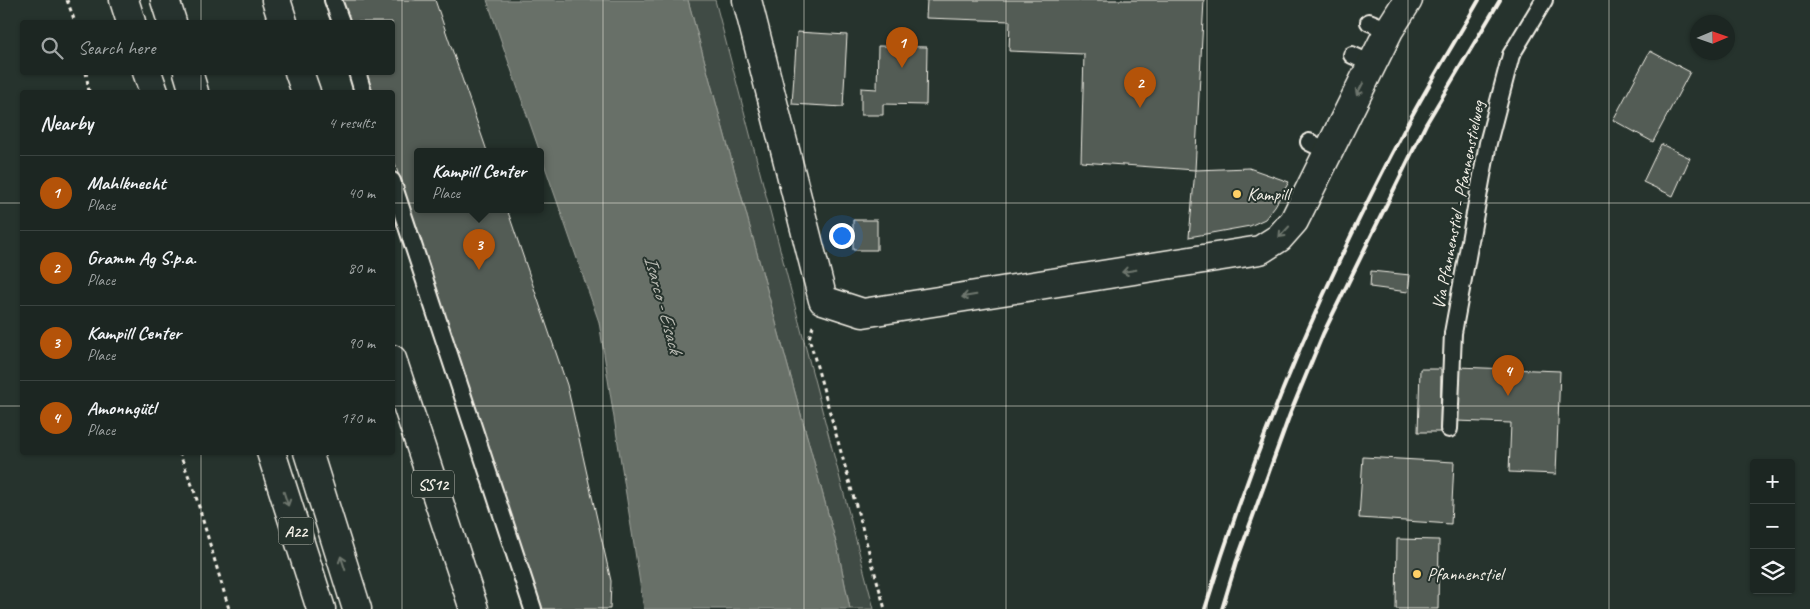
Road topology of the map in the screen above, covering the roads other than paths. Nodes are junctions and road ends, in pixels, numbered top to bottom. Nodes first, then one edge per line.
1 (124, 0) edge
2 (165, 0) edge
3 (276, 0) edge
4 (333, 0) edge
5 (748, 0) edge
6 (1408, 0) edge
7 (1544, 0) edge
8 (130, 20) edge
9 (171, 20) edge
10 (282, 20) edge
11 (339, 20) edge
12 (148, 75) edge
13 (189, 75) edge
14 (300, 75) edge
15 (358, 75) edge
16 (153, 90) edge
17 (193, 90) edge
18 (305, 90) edge
19 (363, 90) edge
20 (395, 190) edge
21 (395, 368) edge
22 (1449, 429) dead end
23 (272, 455) edge
24 (309, 455) edge
25 (321, 609) edge
26 (357, 609) edge
27 (474, 609) edge
28 (533, 609) edge

1 - 8 main road
2 - 9 main road
3 - 10 main road
4 - 11 lane
6 -> 5 main road
7 - 22 lane, Via Pfannenstiel - Pfannenstielweg
12 - 16 main road
13 - 17 main road
14 - 18 main road
15 - 19 lane
20 - 28 lane
21 - 27 main road, SS12
23 -> 25 main road, A22
26 -> 24 main road, A22

